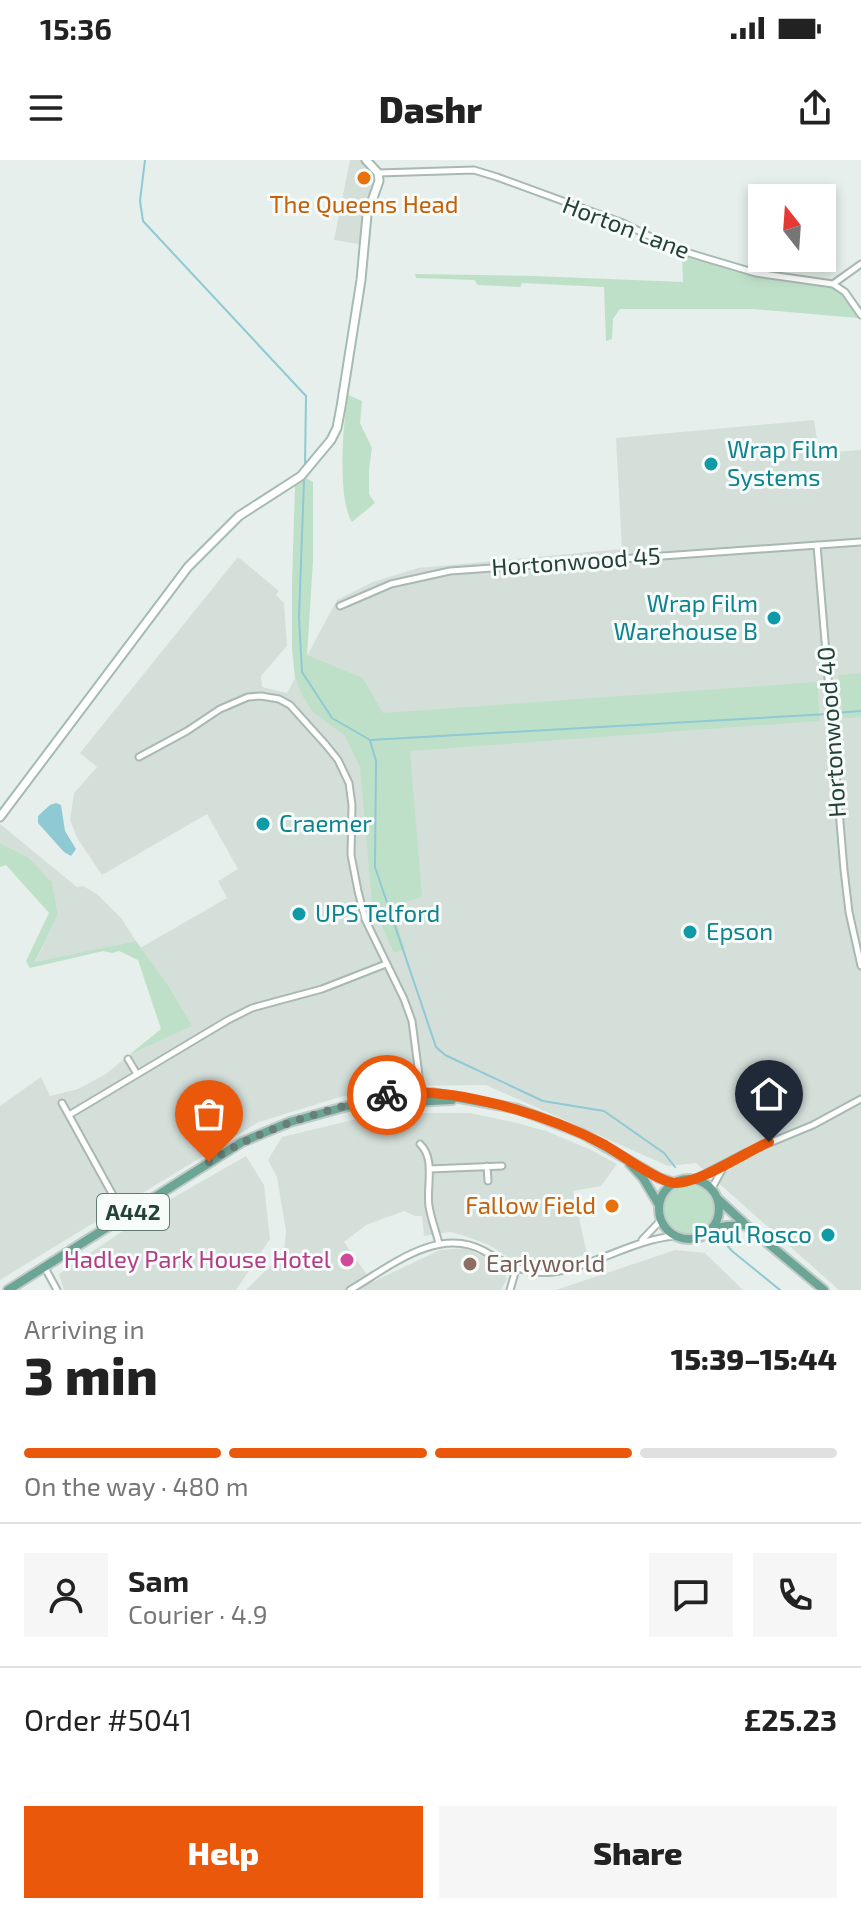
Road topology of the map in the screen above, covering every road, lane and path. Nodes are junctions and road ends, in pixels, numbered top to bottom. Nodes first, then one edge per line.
1 (366, 160) edge
2 (378, 173) junction
3 (861, 264) edge
4 (833, 284) junction
5 (861, 315) edge
6 (861, 542) edge
7 (817, 545) junction
8 (340, 606) dead end
9 (139, 757) dead end
10 (0, 817) edge
11 (386, 964) junction
12 (861, 966) edge
13 (128, 1059) dead end
14 (137, 1074) junction
15 (417, 1097) junction
16 (861, 1099) edge
17 (62, 1103) dead end
18 (69, 1115) junction
19 (420, 1144) dead end
20 (622, 1156) junction
21 (724, 1165) junction
22 (487, 1166) junction
23 (502, 1166) dead end
24 (429, 1169) junction
25 (693, 1180) junction
26 (488, 1181) dead end
27 (675, 1183) junction
28 (713, 1192) junction
29 (659, 1205) junction
30 (125, 1218) junction
31 (661, 1220) junction
32 (746, 1225) junction
33 (711, 1230) junction
34 (676, 1236) junction
35 (638, 1243) junction
36 (439, 1244) junction
37 (45, 1268) junction
38 (516, 1269) junction
39 (8, 1290) edge
40 (57, 1290) edge
41 (350, 1290) edge
42 (510, 1290) edge
43 (824, 1290) edge

1 - 2 street
2 - 4 street, Horton Lane
2 - 10 street
3 - 4 street
4 - 5 street
6 - 7 street, Hortonwood 45
7 - 8 street, Hortonwood 45
7 - 12 street, Hortonwood 40
9 - 11 street
11 - 14 street
11 - 15 street
13 - 14 street
14 - 18 street
15 - 20 main road, A442
15 - 30 main road, A442
16 - 21 street
17 - 18 street
18 - 30 street
19 - 24 street
20 - 27 main road, A442
20 - 29 main road, A442
21 - 25 street
21 - 28 street
22 - 23 street
22 - 24 street
22 - 26 street
24 - 36 street
25 - 27 main road
25 - 28 main road
27 - 29 main road
28 - 32 main road
28 - 33 main road
29 - 31 main road, A442
30 - 37 main road, A442
31 - 34 main road
31 - 35 street
32 - 33 main road
32 - 43 main road
33 - 34 main road
34 - 35 street
35 - 38 street
36 - 38 street
36 - 41 street
37 - 39 main road, A442
37 - 40 street
38 - 42 street

